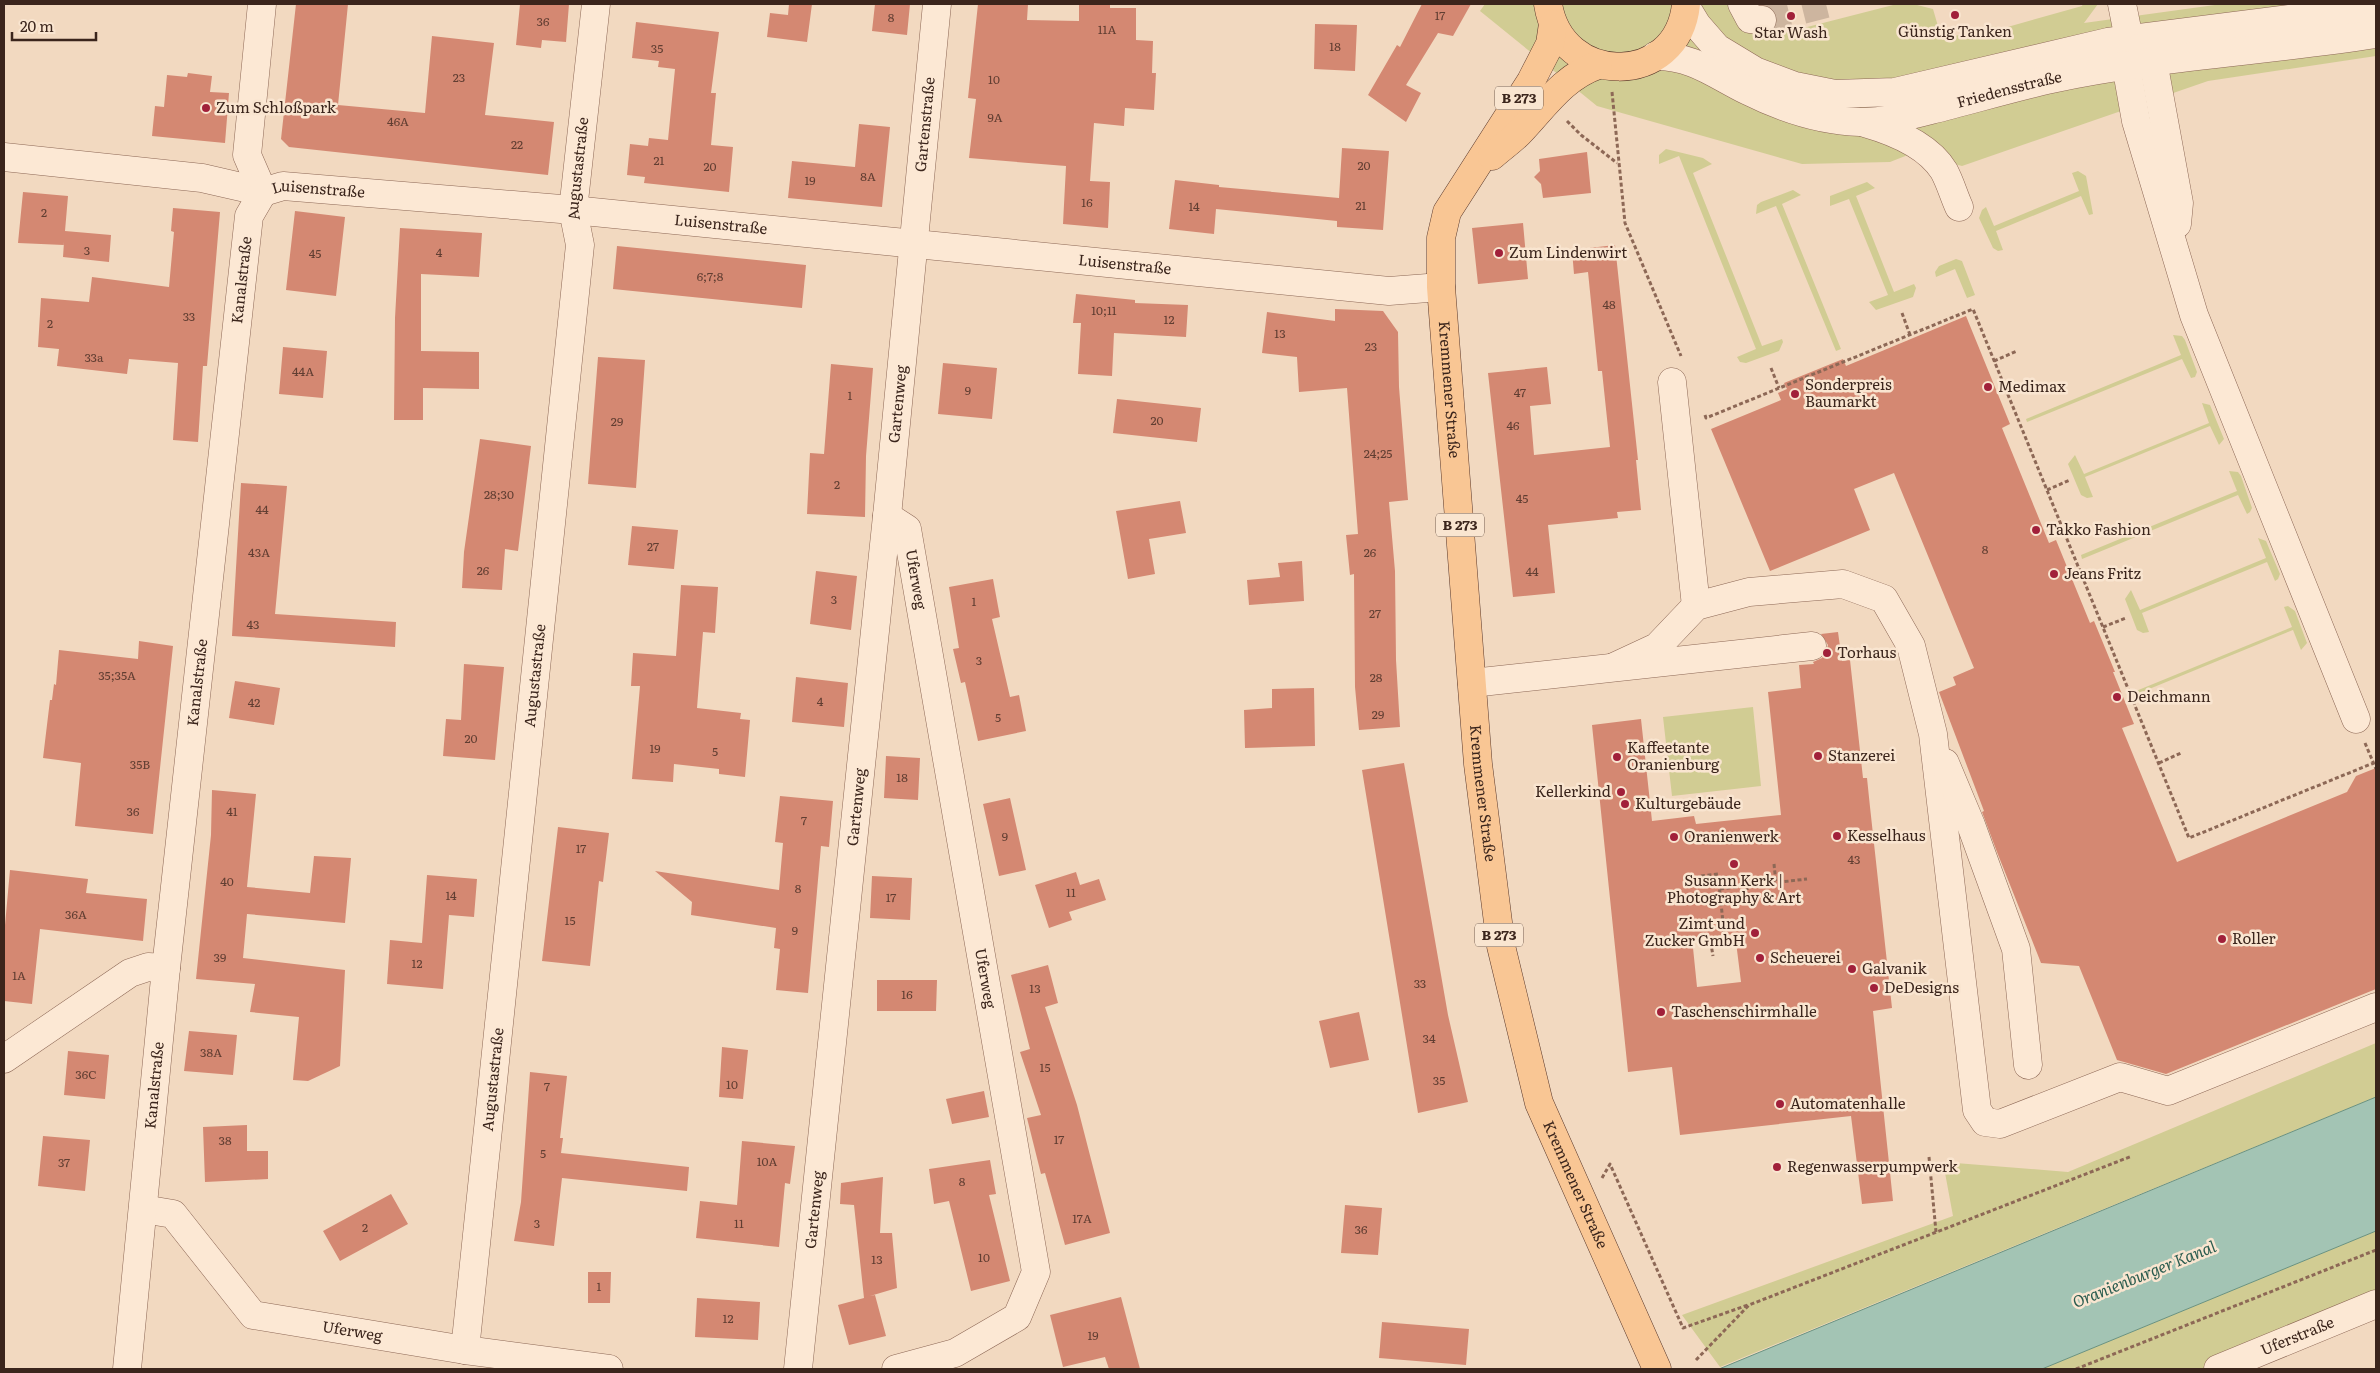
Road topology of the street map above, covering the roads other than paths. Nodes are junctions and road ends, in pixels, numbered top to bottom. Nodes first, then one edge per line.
1 (262, 4) edge
2 (596, 4) edge
3 (937, 4) edge
4 (2122, 4) edge
5 (1686, 5) edge
6 (2376, 8) edge
7 (1550, 14) edge
8 (2376, 34) edge
9 (2128, 52) junction
10 (1655, 56) junction
11 (2193, 56) junction
12 (2153, 61) junction
13 (1603, 66) junction
14 (2050, 79) junction
15 (2161, 100) junction
16 (2133, 104) junction
17 (1861, 122) junction
18 (4, 157) edge
19 (1477, 168) junction
20 (263, 192) junction
21 (1959, 208) dead end
22 (573, 210) junction
23 (2174, 243) junction
24 (912, 244) junction
25 (1441, 287) junction
26 (1677, 370) road end
27 (887, 516) junction
28 (1696, 606) junction
29 (1812, 646) dead end
30 (1614, 667) junction
31 (1472, 683) junction
32 (2356, 720) dead end
33 (1933, 734) junction
34 (166, 968) junction
35 (2376, 1007) edge
36 (4, 1059) edge
37 (2028, 1065) dead end
38 (143, 1209) junction
39 (2376, 1304) edge
40 (466, 1350) junction
41 (127, 1369) edge
42 (609, 1369) edge
43 (798, 1369) edge
44 (896, 1369) edge
45 (1657, 1369) edge
46 (2218, 1369) edge

1 - 20 street
2 - 22 street, Augustastraße
3 - 24 street, Gartenstraße
4 - 9 street
5 - 9 street, Friedensstraße
5 - 10 main road
6 - 9 street, Friedensstraße
7 - 13 main road
7 - 19 main road, Kremmener Straße / B 273
8 - 11 street
9 - 12 street
9 - 14 street, Friedensstraße
9 - 16 street
10 - 13 main road, Kremmener Straße
10 - 17 street, Friedensstraße
11 - 12 street
11 - 15 street
12 - 15 street
13 - 19 main road, Kremmener Straße / B 273
14 - 16 street
14 - 17 street, Friedensstraße
15 - 23 street
16 - 23 street
17 - 21 street
18 - 20 street, Luisenstraße
19 - 25 main road, Kremmener Straße / B 273
20 - 22 street, Luisenstraße
20 - 34 street, Kanalstraße
22 - 24 street, Luisenstraße
22 - 40 street, Augustastraße
23 - 32 street
24 - 25 street, Luisenstraße
24 - 27 street, Gartenweg
25 - 31 main road, Kremmener Straße / B 273
26 - 28 street
27 - 43 street, Gartenweg
27 - 44 street, Uferweg
28 - 30 street
28 - 33 street
29 - 30 street
30 - 31 street
31 - 45 main road, Kremmener Straße / B 273
33 - 35 street
33 - 37 street
34 - 36 street
34 - 38 street, Kanalstraße
38 - 40 street, Uferweg
38 - 41 street, Kanalstraße
39 - 46 street, Uferstraße
40 - 42 street, Uferweg

